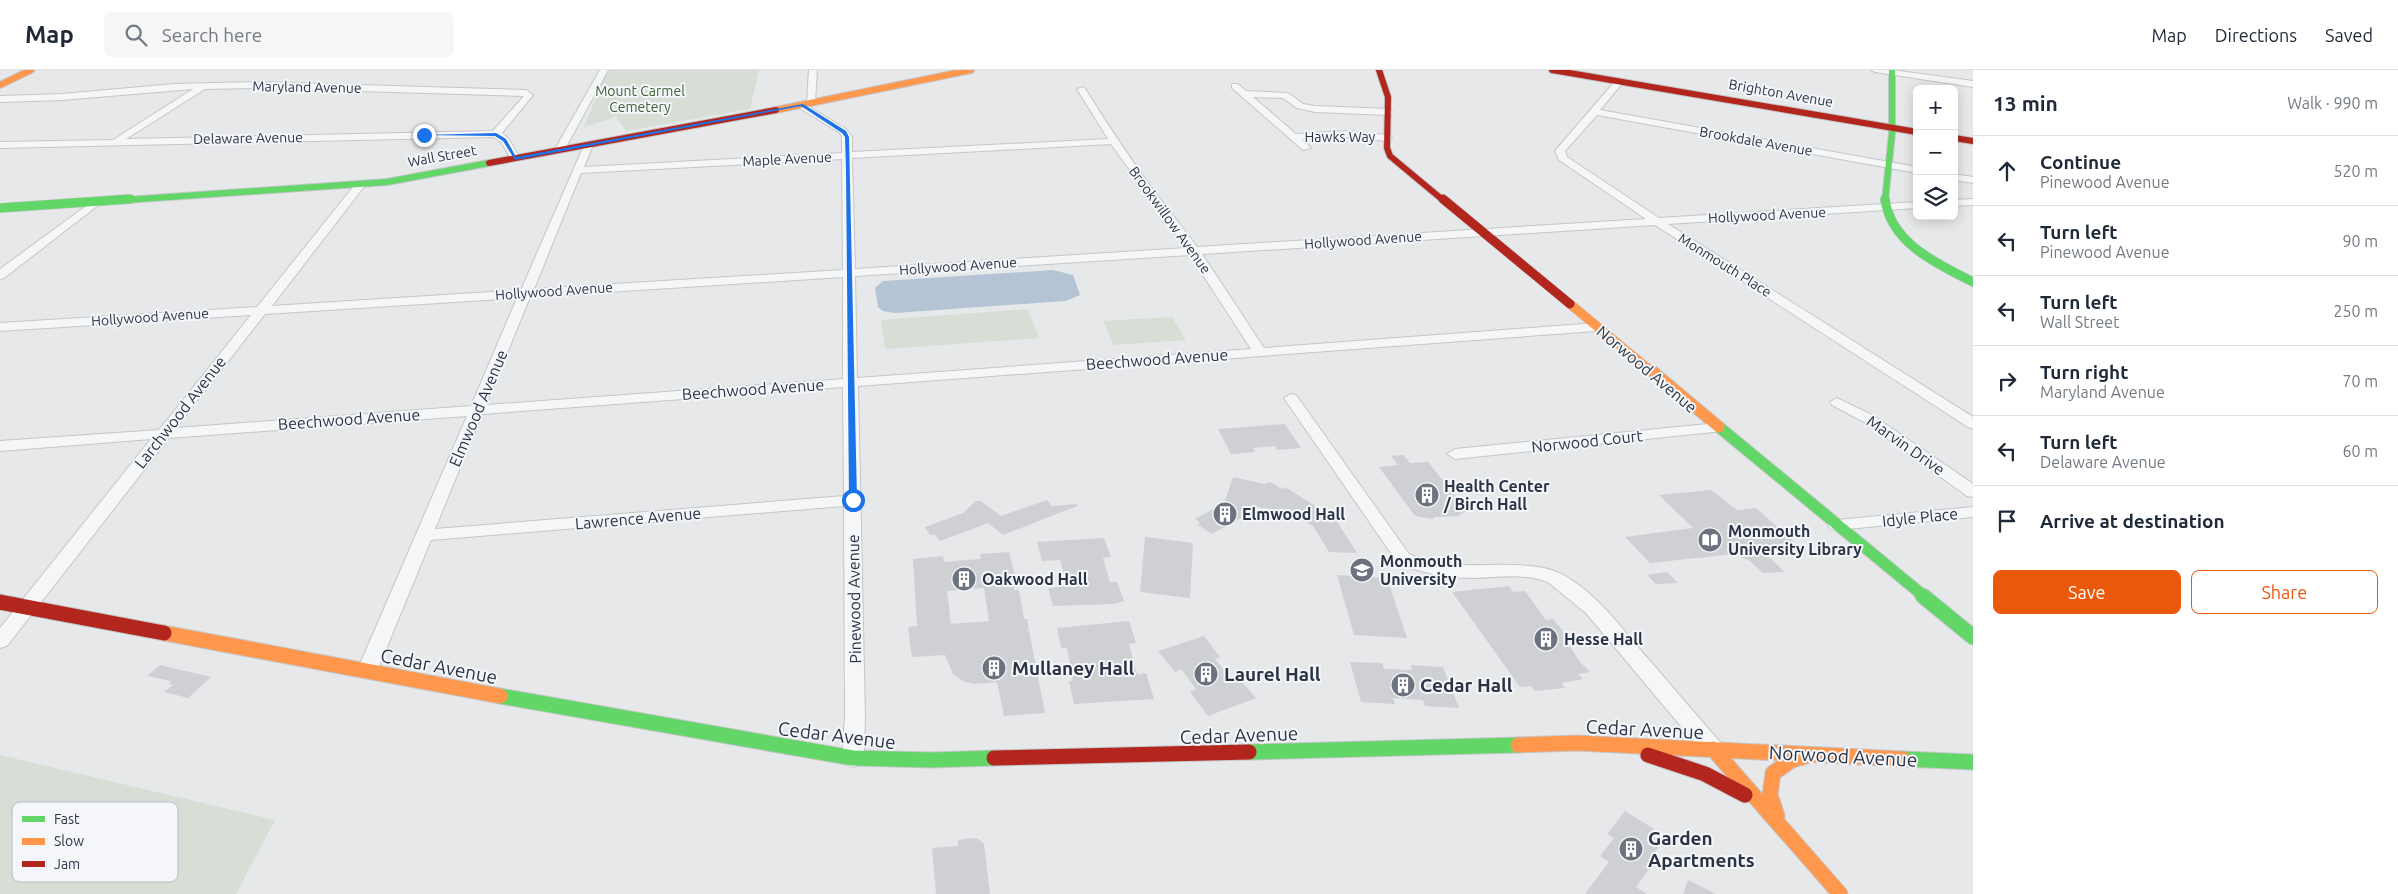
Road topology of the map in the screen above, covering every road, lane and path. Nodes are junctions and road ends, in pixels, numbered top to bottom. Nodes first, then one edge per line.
1 (31, 70) edge
2 (604, 70) edge
3 (813, 70) edge
4 (971, 70) edge
5 (1379, 70) edge
6 (1552, 70) edge
7 (1875, 70) edge
8 (1892, 71) edge
9 (1620, 81) junction
10 (1973, 84) edge
11 (0, 85) edge
12 (204, 86) junction
13 (1235, 86) dead end
14 (1081, 89) dead end
15 (1244, 94) junction
16 (0, 99) edge
17 (1252, 101) junction
18 (1295, 101) junction
19 (806, 103) junction
20 (1388, 112) junction
21 (1595, 112) junction
22 (1890, 127) junction
23 (1913, 131) edge
24 (496, 134) junction
25 (1293, 137) junction
26 (1387, 138) junction
27 (1958, 139) edge
28 (1114, 141) junction
29 (1973, 141) edge
30 (115, 142) junction
31 (0, 145) edge
32 (588, 145) junction
33 (1306, 148) dead end
34 (559, 151) junction
35 (848, 156) junction
36 (515, 158) junction
37 (1888, 165) junction
38 (1913, 169) edge
39 (579, 170) junction
40 (1958, 178) edge
41 (1973, 180) edge
42 (361, 184) junction
43 (97, 200) junction
44 (1973, 202) edge
45 (1958, 203) edge
46 (1913, 205) edge
47 (1886, 207) junction
48 (0, 208) edge
49 (1658, 221) junction
50 (1481, 232) junction
51 (1193, 251) junction
52 (849, 273) junction
53 (0, 275) edge
54 (1973, 282) edge
55 (526, 293) junction
56 (260, 310) junction
57 (0, 327) edge
58 (1596, 327) junction
59 (1259, 351) junction
60 (851, 382) junction
61 (1291, 398) dead end
62 (1837, 402) dead end
63 (477, 410) junction
64 (1973, 424) edge
65 (1718, 428) junction
66 (163, 433) junction
67 (0, 446) edge
68 (1455, 454) dead end
69 (1973, 492) edge
70 (853, 500) junction
71 (1973, 512) edge
72 (1837, 525) junction
73 (424, 535) junction
74 (0, 602) edge
75 (27, 607) junction
76 (1973, 637) edge
77 (0, 641) edge
78 (367, 671) junction
79 (1611, 745) junction
80 (1713, 749) junction
81 (1813, 754) junction
82 (853, 758) junction
83 (1973, 762) edge
84 (1768, 810) junction
85 (1782, 826) junction
86 (1840, 894) edge

1 - 11 street
2 - 34 street
3 - 19 street
4 - 19 street, Wall Street
5 - 20 street, Norwood Avenue
6 - 9 street, Brighton Avenue
7 - 8 street
8 - 10 street
8 - 22 street
9 - 21 street, Monmouth Place
9 - 22 street, Brighton Avenue
12 - 16 street, Maryland Avenue
12 - 24 street, Maryland Avenue
12 - 30 street
13 - 15 street
14 - 28 street, Brookwillow Avenue
15 - 17 street
15 - 18 street
17 - 18 street
17 - 25 street
18 - 20 street
19 - 32 street, Wall Street
19 - 35 street, Pinewood Avenue
20 - 26 street, Norwood Avenue
21 - 37 street, Brookdale Avenue
21 - 49 street, Monmouth Place
22 - 23 street, Brighton Avenue
22 - 37 street
24 - 30 street, Delaware Avenue
24 - 36 street
25 - 26 street, Hawks Way
25 - 33 street
26 - 50 street, Norwood Avenue
27 - 29 street
28 - 35 street, Maple Avenue
28 - 51 street, Brookwillow Avenue
30 - 31 street, Delaware Avenue
32 - 34 street, Wall Street
32 - 39 street, Elmwood Avenue
34 - 36 street, Wall Street
35 - 39 street, Maple Avenue
35 - 52 street, Pinewood Avenue
36 - 42 street, Wall Street
37 - 38 street, Brookdale Avenue
37 - 47 street
39 - 55 street, Elmwood Avenue
40 - 41 street
42 - 43 street, Wall Street
42 - 56 street, Larchwood Avenue
43 - 48 street, Wall Street
43 - 53 street
44 - 45 street
46 - 47 street, Hollywood Avenue
47 - 49 street, Hollywood Avenue
47 - 54 street
49 - 50 street, Hollywood Avenue
49 - 64 street, Monmouth Place
50 - 51 street, Hollywood Avenue
50 - 58 street, Norwood Avenue
51 - 52 street, Hollywood Avenue
51 - 59 street, Brookwillow Avenue
52 - 55 street, Hollywood Avenue
52 - 60 street, Pinewood Avenue
55 - 56 street, Hollywood Avenue
55 - 63 street, Elmwood Avenue
56 - 57 street, Hollywood Avenue
56 - 66 street, Larchwood Avenue
58 - 59 street, Beechwood Avenue
58 - 65 street, Norwood Avenue
59 - 60 street, Beechwood Avenue
60 - 63 street, Beechwood Avenue
60 - 70 street, Pinewood Avenue
61 - 80 street
62 - 69 street, Marvin Drive
63 - 66 street, Beechwood Avenue
63 - 73 street, Elmwood Avenue
65 - 68 street, Norwood Court
65 - 72 street, Norwood Avenue
66 - 67 street, Beechwood Avenue
66 - 75 street, Larchwood Avenue
70 - 73 street, Lawrence Avenue
70 - 82 street, Pinewood Avenue
71 - 72 street, Idyle Place
72 - 76 street, Norwood Avenue
73 - 78 street, Elmwood Avenue
74 - 75 street, Cedar Avenue
75 - 77 street, Larchwood Avenue
75 - 78 street, Cedar Avenue
78 - 82 street, Cedar Avenue
79 - 80 street, Cedar Avenue
79 - 82 street, Cedar Avenue
79 - 84 street
80 - 81 street, Norwood Avenue
80 - 84 street
81 - 83 street, Norwood Avenue
81 - 85 street
84 - 85 street
85 - 86 street

